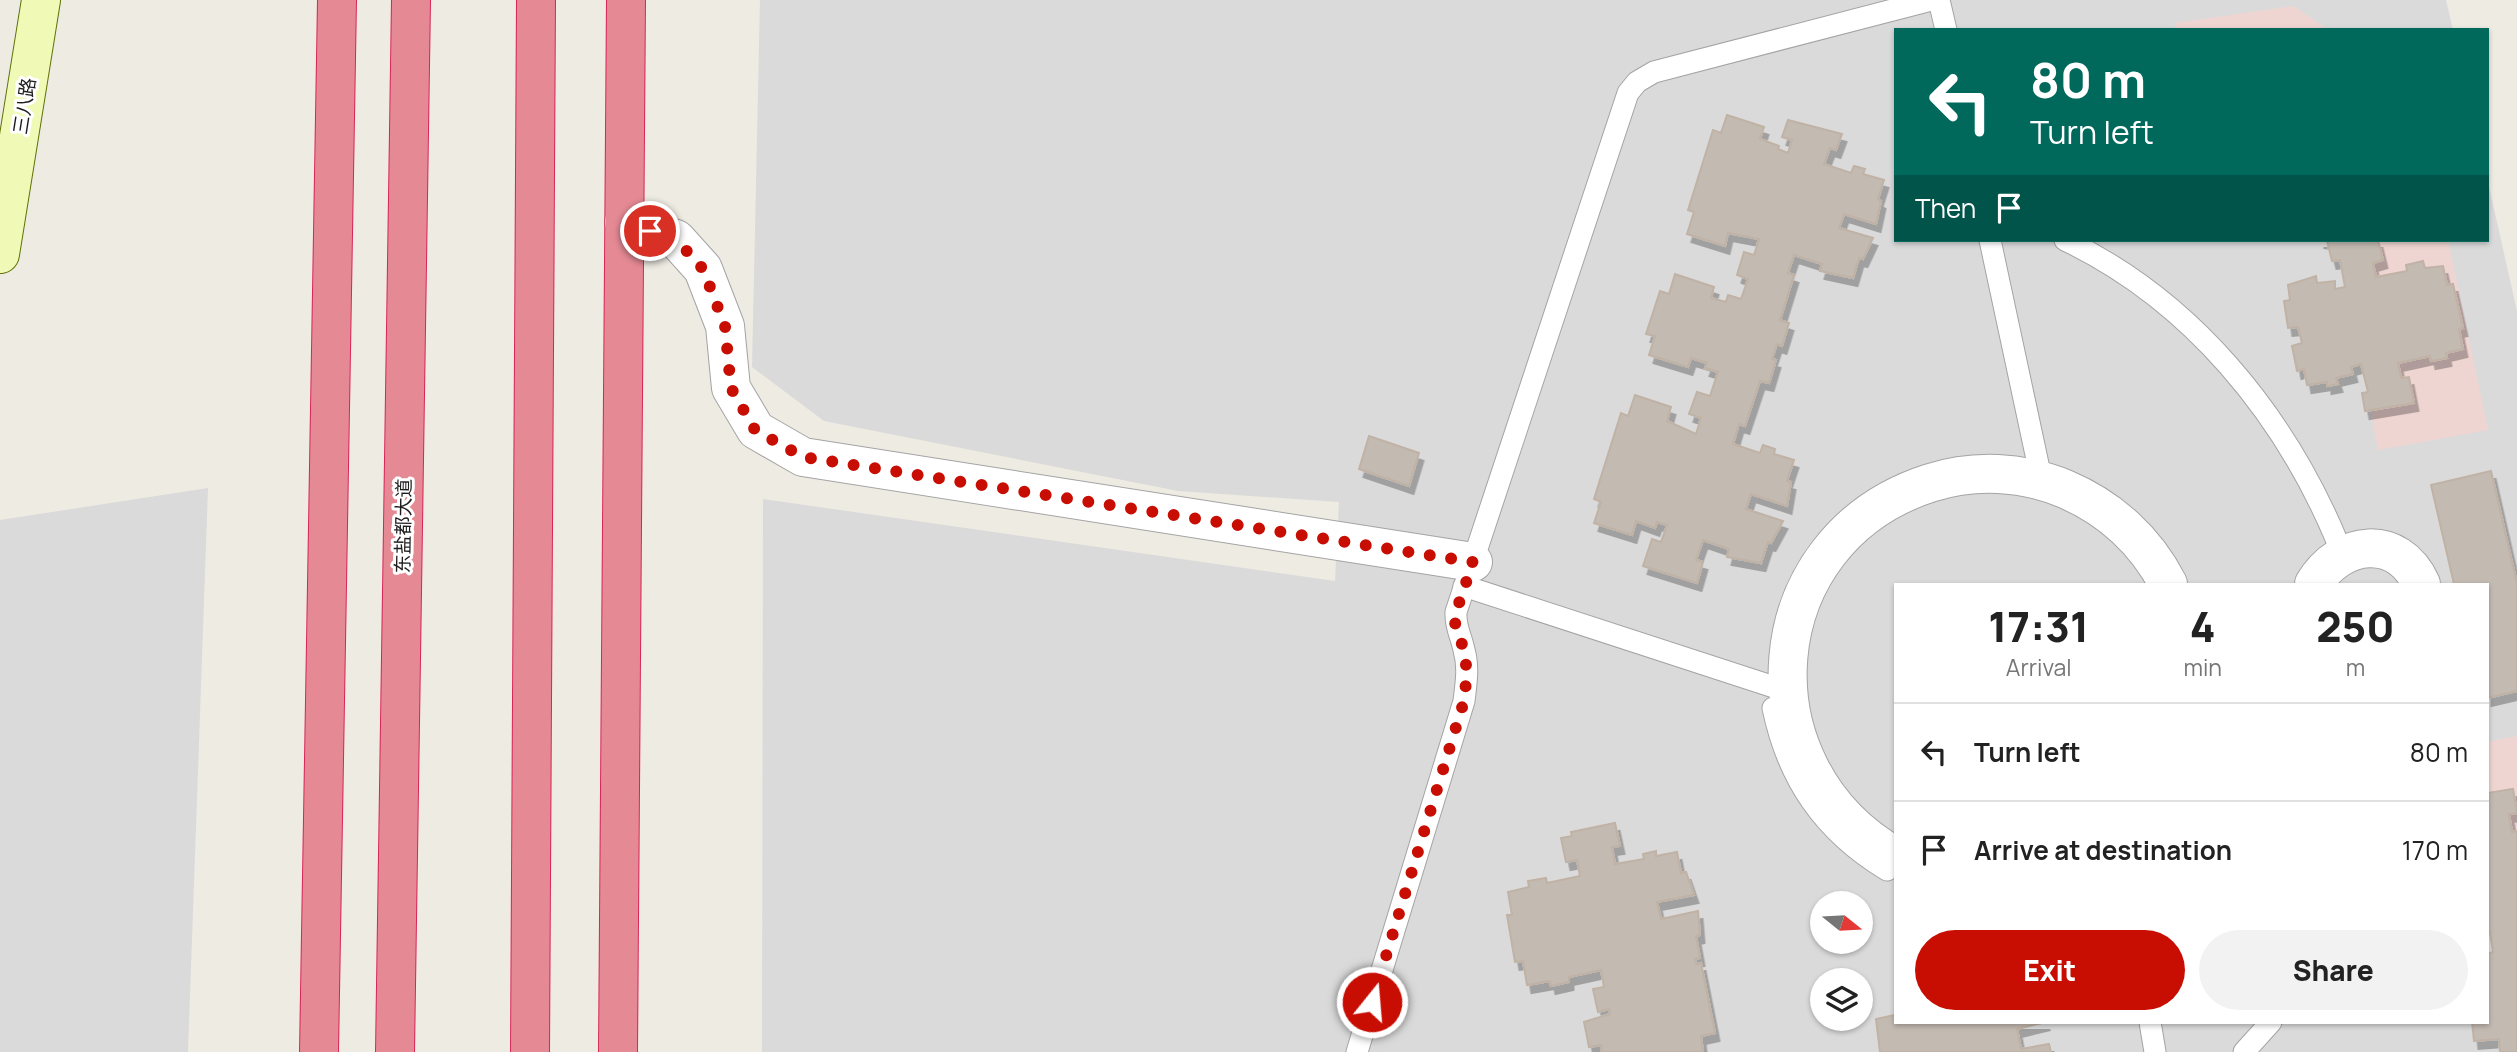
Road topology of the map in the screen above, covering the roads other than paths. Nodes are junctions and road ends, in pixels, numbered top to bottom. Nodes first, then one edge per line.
1 (41, 0) edge
2 (337, 0) edge
3 (411, 0) edge
4 (536, 0) edge
5 (626, 0) edge
6 (1931, 0) edge
7 (1939, 0) edge
8 (1946, 28) edge
9 (624, 222) junction
10 (1990, 242) edge
11 (2069, 242) edge
12 (0, 254) edge
13 (2038, 464) junction
14 (2337, 541) junction
15 (1469, 574) junction
16 (2167, 583) edge
17 (2185, 583) edge
18 (2300, 583) edge
19 (2315, 583) edge
20 (2421, 583) edge
21 (2437, 583) edge
22 (1771, 686) junction
23 (1894, 855) edge
24 (1894, 873) edge
25 (2150, 1024) edge
26 (2269, 1024) edge
27 (319, 1052) edge
28 (395, 1052) edge
29 (530, 1052) edge
30 (618, 1052) edge
31 (1357, 1052) edge
32 (2155, 1052) edge
33 (2244, 1052) edge

1 - 12 main road, 三八路
2 - 27 highway
3 - 28 highway, 东盐都大道
4 - 29 highway
5 - 9 highway
6 - 15 lane
7 - 8 lane
9 - 15 street
9 - 30 highway
10 - 13 lane
11 - 14 lane
13 - 17 lane
13 - 22 lane
14 - 18 lane
14 - 21 lane
15 - 22 lane
15 - 31 lane
16 - 23 street
19 - 20 street
22 - 24 lane
25 - 32 lane
26 - 33 lane

